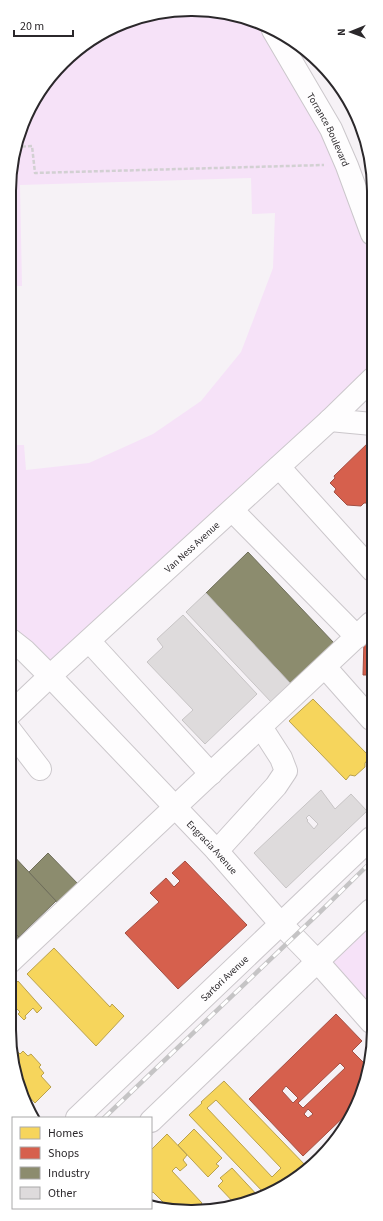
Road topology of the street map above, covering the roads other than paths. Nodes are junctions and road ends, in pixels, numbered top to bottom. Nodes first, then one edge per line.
1 (279, 40) edge
2 (367, 220) edge
3 (367, 384) edge
4 (330, 420) junction
5 (367, 424) edge
6 (279, 467) junction
7 (232, 510) junction
8 (367, 564) edge
9 (364, 630) edge
10 (89, 641) junction
11 (16, 644) edge
12 (325, 667) junction
13 (50, 676) junction
14 (16, 708) edge
15 (367, 714) edge
16 (261, 727) junction
17 (16, 738) edge
18 (40, 769) dead end
19 (211, 774) junction
20 (176, 808) junction
21 (367, 842) edge
22 (217, 851) junction
23 (367, 914) edge
24 (281, 924) junction
25 (16, 957) edge
26 (317, 962) junction
27 (367, 1019) edge
28 (78, 1117) edge
29 (152, 1120) edge

1 - 2 street, Torrance Boulevard
3 - 4 street, Van Ness Avenue
4 - 5 street
4 - 6 street, Van Ness Avenue
6 - 7 street, Van Ness Avenue
6 - 8 street
7 - 9 street
7 - 10 street, Van Ness Avenue
9 - 12 street
10 - 13 street, Van Ness Avenue
10 - 19 street
11 - 13 street, Engracia Avenue
12 - 15 street
12 - 16 street
13 - 14 street, Van Ness Avenue
13 - 20 street, Engracia Avenue
16 - 19 street
16 - 22 street
17 - 18 street
19 - 20 street
20 - 22 street, Engracia Avenue
20 - 25 street
21 - 24 street, Sartori Avenue
22 - 24 street, Engracia Avenue
23 - 26 street
24 - 26 street, Engracia Avenue
24 - 28 street, Sartori Avenue
26 - 27 street, Engracia Avenue
26 - 29 street

